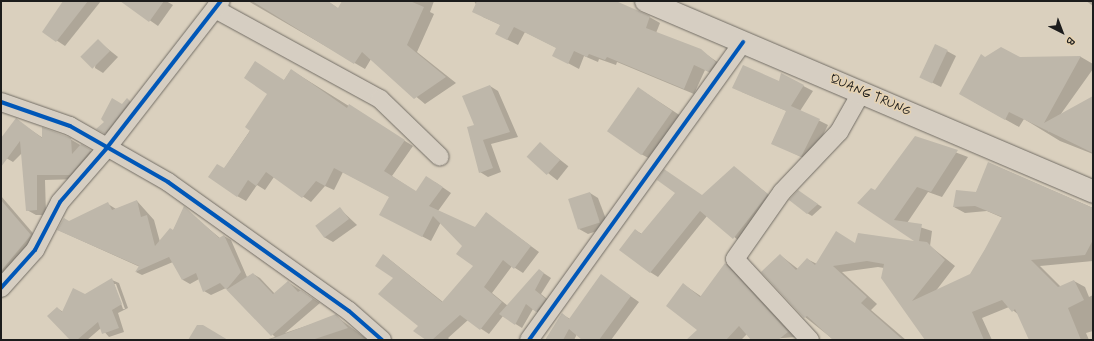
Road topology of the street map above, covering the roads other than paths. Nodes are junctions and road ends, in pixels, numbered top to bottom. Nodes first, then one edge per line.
1 (646, 1) edge
2 (218, 5) edge
3 (743, 42) junction
4 (861, 93) junction
5 (6, 107) edge
6 (106, 149) junction
7 (440, 157) dead end
8 (1093, 192) edge
9 (1, 288) edge
10 (382, 340) edge
11 (529, 340) edge
12 (810, 340) edge

1 - 3 main road, QUANG TRUNG
2 - 6 street
2 - 7 street
3 - 4 main road, QUANG TRUNG
3 - 11 street
4 - 8 main road, QUANG TRUNG
4 - 12 street
5 - 6 street
6 - 9 street
6 - 10 street

